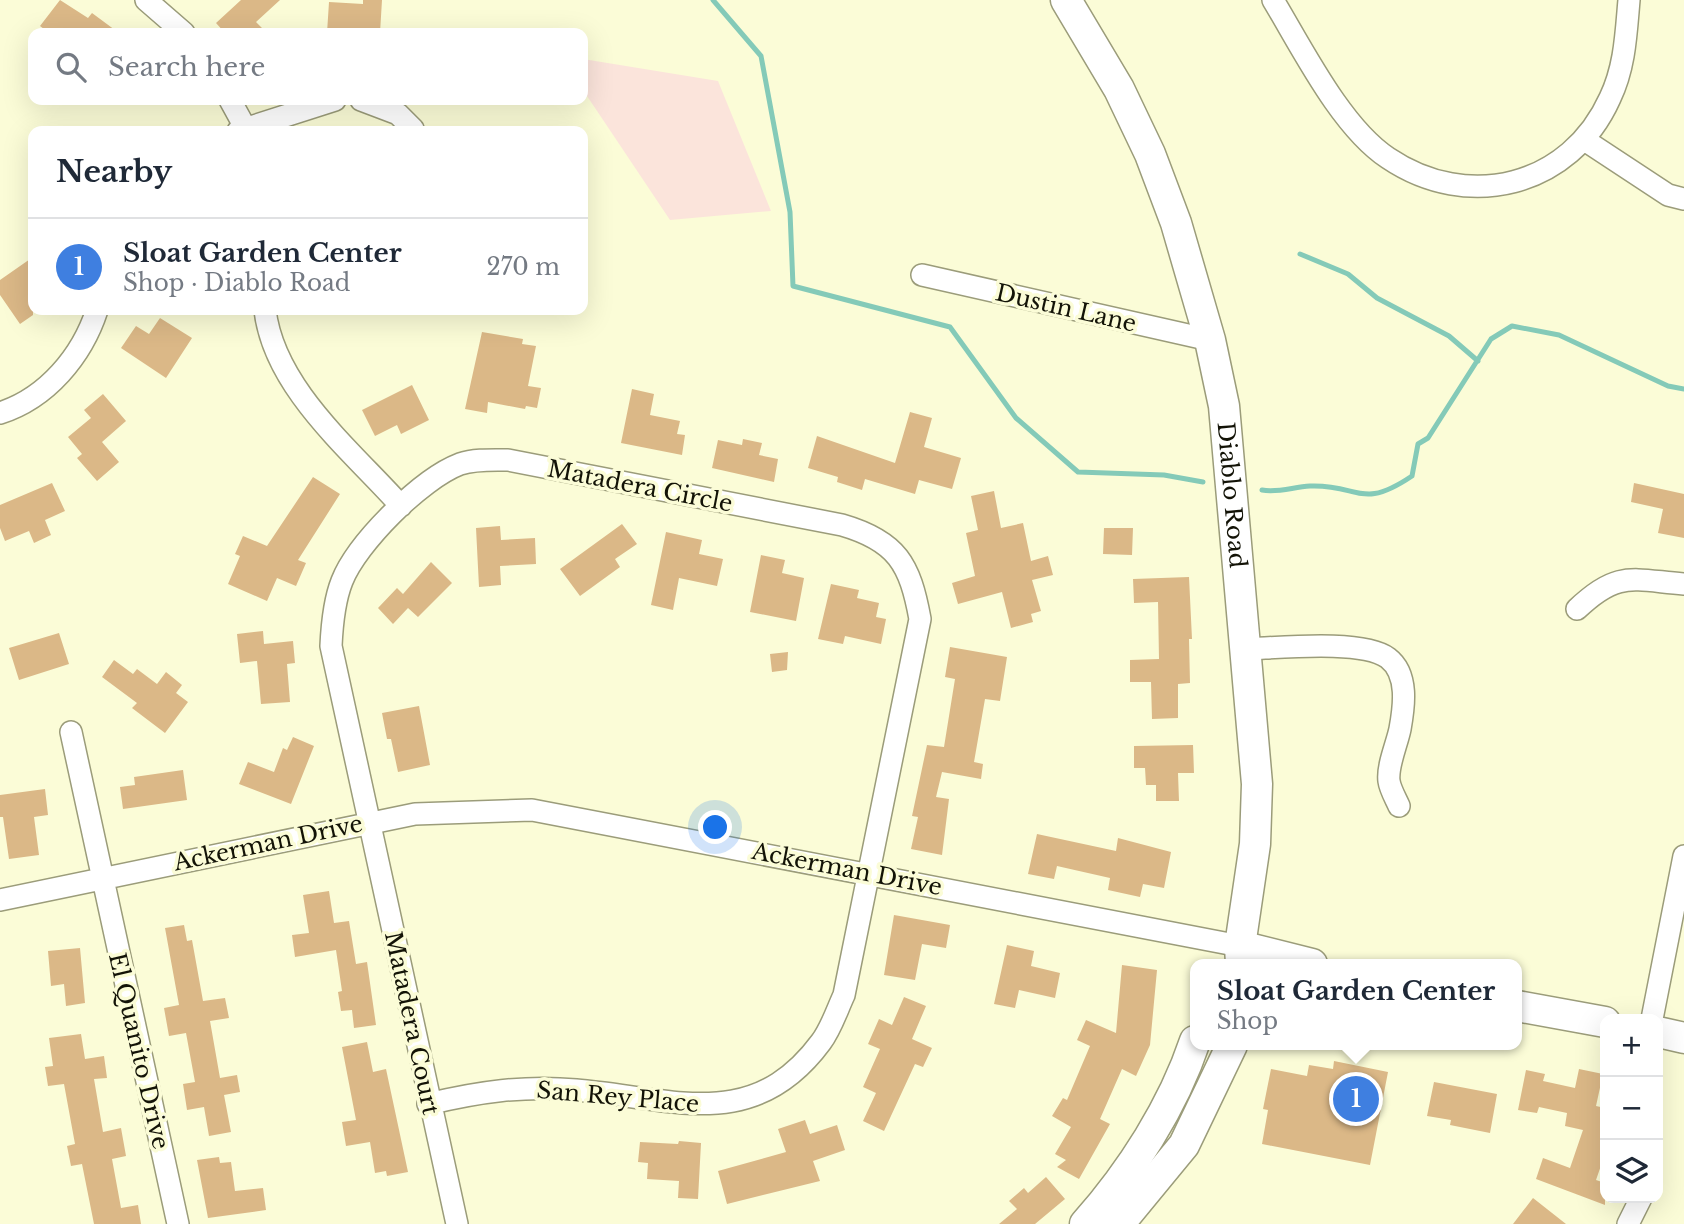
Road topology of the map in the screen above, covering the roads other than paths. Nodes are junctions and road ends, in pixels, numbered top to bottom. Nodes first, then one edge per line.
1 (146, 0) edge
2 (1066, 0) edge
3 (1273, 0) edge
4 (1629, 0) edge
5 (178, 28) edge
6 (232, 105) edge
7 (320, 105) edge
8 (374, 105) edge
9 (241, 126) edge
10 (255, 126) edge
11 (410, 126) edge
12 (1586, 141) junction
13 (1684, 199) edge
14 (922, 275) dead end
15 (94, 315) edge
16 (266, 315) edge
17 (1210, 340) junction
18 (0, 413) edge
19 (401, 506) junction
20 (1684, 584) edge
21 (1577, 609) dead end
22 (1245, 649) junction
23 (71, 732) dead end
24 (1399, 806) dead end
25 (371, 822) junction
26 (1684, 856) edge
27 (867, 873) junction
28 (101, 877) junction
29 (0, 900) edge
30 (1236, 958) edge
31 (1522, 1007) edge
32 (1653, 1014) edge
33 (1600, 1021) edge
34 (1663, 1033) edge
35 (1684, 1038) edge
36 (1192, 1050) edge
37 (1230, 1050) edge
38 (428, 1104) junction
39 (1638, 1203) edge
40 (178, 1224) edge
41 (457, 1224) edge
42 (1085, 1224) edge
43 (1119, 1224) edge
44 (1628, 1224) edge

1 - 5 street
2 - 17 street, Diablo Road
3 - 12 street
4 - 12 street
6 - 9 street
7 - 10 street
8 - 11 street
12 - 13 street
14 - 17 street, Dustin Lane
15 - 18 street
16 - 19 street
17 - 22 street, Diablo Road
19 - 25 street, Matadera Circle
19 - 27 street, Matadera Circle
20 - 21 street
22 - 24 street
22 - 30 street, Diablo Road
23 - 28 street, El Quanito Drive
25 - 27 street, Ackerman Drive
25 - 28 street, Ackerman Drive
25 - 38 street, Matadera Court
26 - 32 street
27 - 30 street, Ackerman Drive
27 - 38 street, San Rey Place
28 - 29 street, Ackerman Drive
28 - 40 street, El Quanito Drive
31 - 33 street
34 - 35 street
36 - 42 street
37 - 43 street
38 - 41 street, Matadera Court
39 - 44 street

